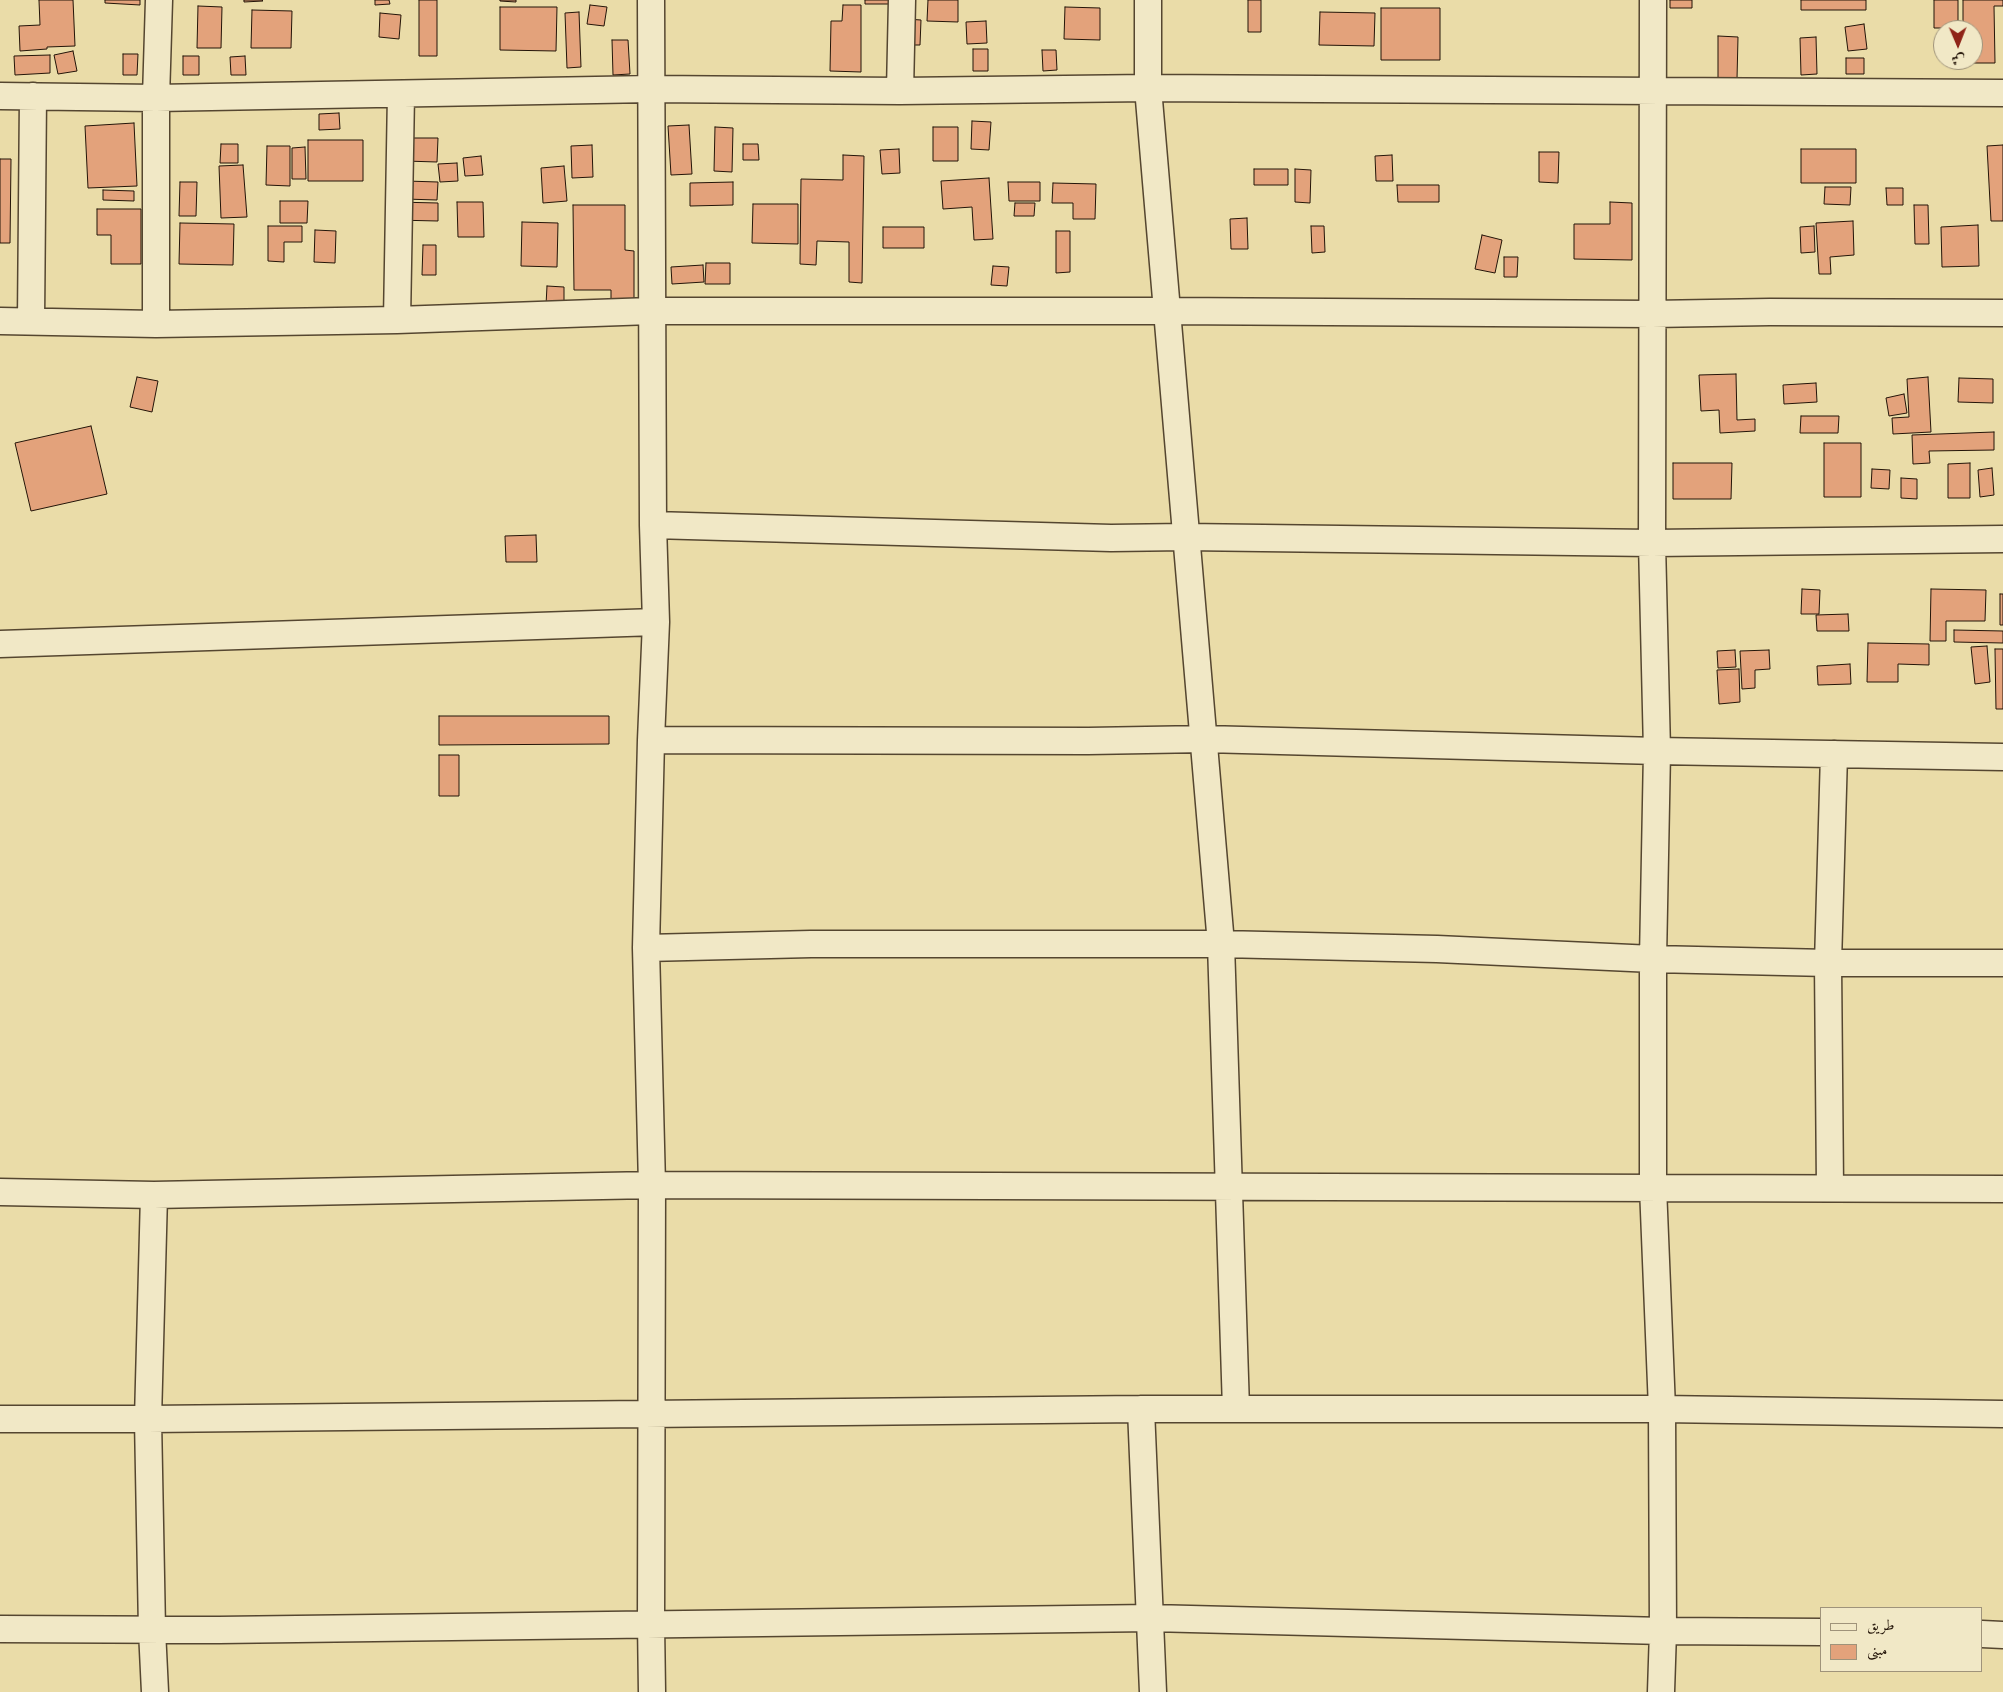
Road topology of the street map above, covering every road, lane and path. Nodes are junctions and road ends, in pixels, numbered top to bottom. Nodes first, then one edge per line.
1 (158, 0) edge
2 (651, 0) edge
3 (902, 0) edge
4 (1148, 0) edge
5 (1653, 0) edge
6 (1148, 88) junction
7 (651, 89) junction
8 (900, 91) junction
9 (1653, 91) junction
10 (2003, 92) edge
11 (402, 94) junction
12 (0, 96) edge
13 (33, 96) junction
14 (156, 98) junction
15 (651, 311) junction
16 (1167, 311) junction
17 (2003, 313) edge
18 (1652, 314) junction
19 (32, 320) junction
20 (397, 320) junction
21 (0, 321) edge
22 (156, 324) junction
23 (652, 525) junction
24 (1185, 537) junction
25 (2003, 539) edge
26 (1652, 543) junction
27 (656, 622) junction
28 (0, 644) edge
29 (1205, 739) junction
30 (651, 740) junction
31 (1657, 751) junction
32 (1834, 754) junction
33 (2003, 757) edge
34 (1221, 944) junction
35 (646, 948) junction
36 (1653, 959) junction
37 (1828, 963) junction
38 (2003, 963) edge
39 (652, 1185) junction
40 (1227, 1187) junction
41 (1653, 1187) junction
42 (1830, 1188) junction
43 (2003, 1188) edge
44 (0, 1192) edge
45 (154, 1194) junction
46 (1141, 1409) junction
47 (1236, 1409) junction
48 (1662, 1409) junction
49 (651, 1414) junction
50 (2003, 1414) edge
51 (0, 1419) edge
52 (148, 1419) junction
53 (1151, 1618) junction
54 (651, 1623) junction
55 (0, 1629) edge
56 (152, 1630) junction
57 (1663, 1631) junction
58 (1820, 1632) edge
59 (1983, 1634) edge
60 (2003, 1634) edge
61 (156, 1692) edge
62 (652, 1692) edge
63 (1153, 1692) edge
64 (1661, 1692) edge

1 - 14 street
2 - 7 street
3 - 8 street
4 - 6 street
5 - 9 street
6 - 8 street
6 - 9 street
6 - 16 street
7 - 8 street
7 - 11 street
7 - 15 street
9 - 10 street
9 - 18 street
11 - 14 street
11 - 20 street
12 - 13 street
13 - 14 street
13 - 19 street
14 - 22 street
15 - 16 street
15 - 20 street
15 - 23 street
16 - 18 street
16 - 24 street
17 - 18 street
18 - 26 street
19 - 21 street
19 - 22 street
20 - 22 street
23 - 24 street
23 - 27 street
24 - 26 street
24 - 29 street
25 - 26 street
26 - 31 street
27 - 28 street
27 - 30 street
29 - 30 street
29 - 31 street
29 - 34 street
30 - 35 street
31 - 32 street
31 - 36 street
32 - 33 street
32 - 37 street
34 - 35 street
34 - 36 street
34 - 40 street
35 - 39 street
36 - 37 street
36 - 41 street
37 - 38 street
37 - 42 street
39 - 40 street
39 - 45 street
39 - 49 street
40 - 41 street
40 - 47 street
41 - 42 street
41 - 48 street
42 - 43 street
44 - 45 street
45 - 52 street
46 - 47 street
46 - 49 street
46 - 53 street
47 - 48 street
48 - 50 street
48 - 57 street
49 - 52 street
49 - 54 street
51 - 52 street
52 - 56 street
53 - 54 street
53 - 57 street
53 - 63 street
54 - 56 street
54 - 62 street
55 - 56 street
56 - 61 street
57 - 58 street
57 - 64 street
59 - 60 street

